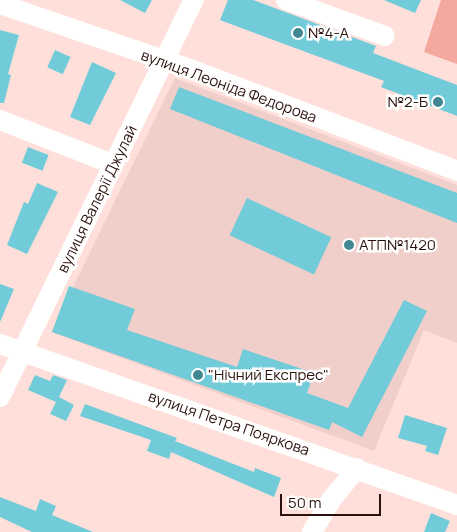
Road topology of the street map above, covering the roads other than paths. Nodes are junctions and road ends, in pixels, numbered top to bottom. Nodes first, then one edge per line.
1 (194, 0) edge
2 (286, 0) edge
3 (0, 4) edge
4 (385, 36) dead end
5 (166, 61) junction
6 (0, 120) edge
7 (112, 164) junction
8 (457, 171) edge
9 (0, 344) edge
10 (24, 352) junction
11 (0, 397) edge
12 (357, 468) junction
13 (457, 505) edge
14 (312, 532) edge

1 - 5 street, вулиця Валерії Джулай
2 - 4 street
3 - 5 street, вулиця Леоніда Федорова
5 - 7 street, вулиця Валерії Джулай
5 - 8 street, вулиця Леоніда Федорова
6 - 7 street
7 - 10 street, вулиця Валерії Джулай
9 - 10 street, вулиця Петра Пояркова
10 - 11 street, вулиця Валерії Джулай
10 - 12 street, вулиця Петра Пояркова
12 - 13 street, вулиця Петра Пояркова
12 - 14 street

